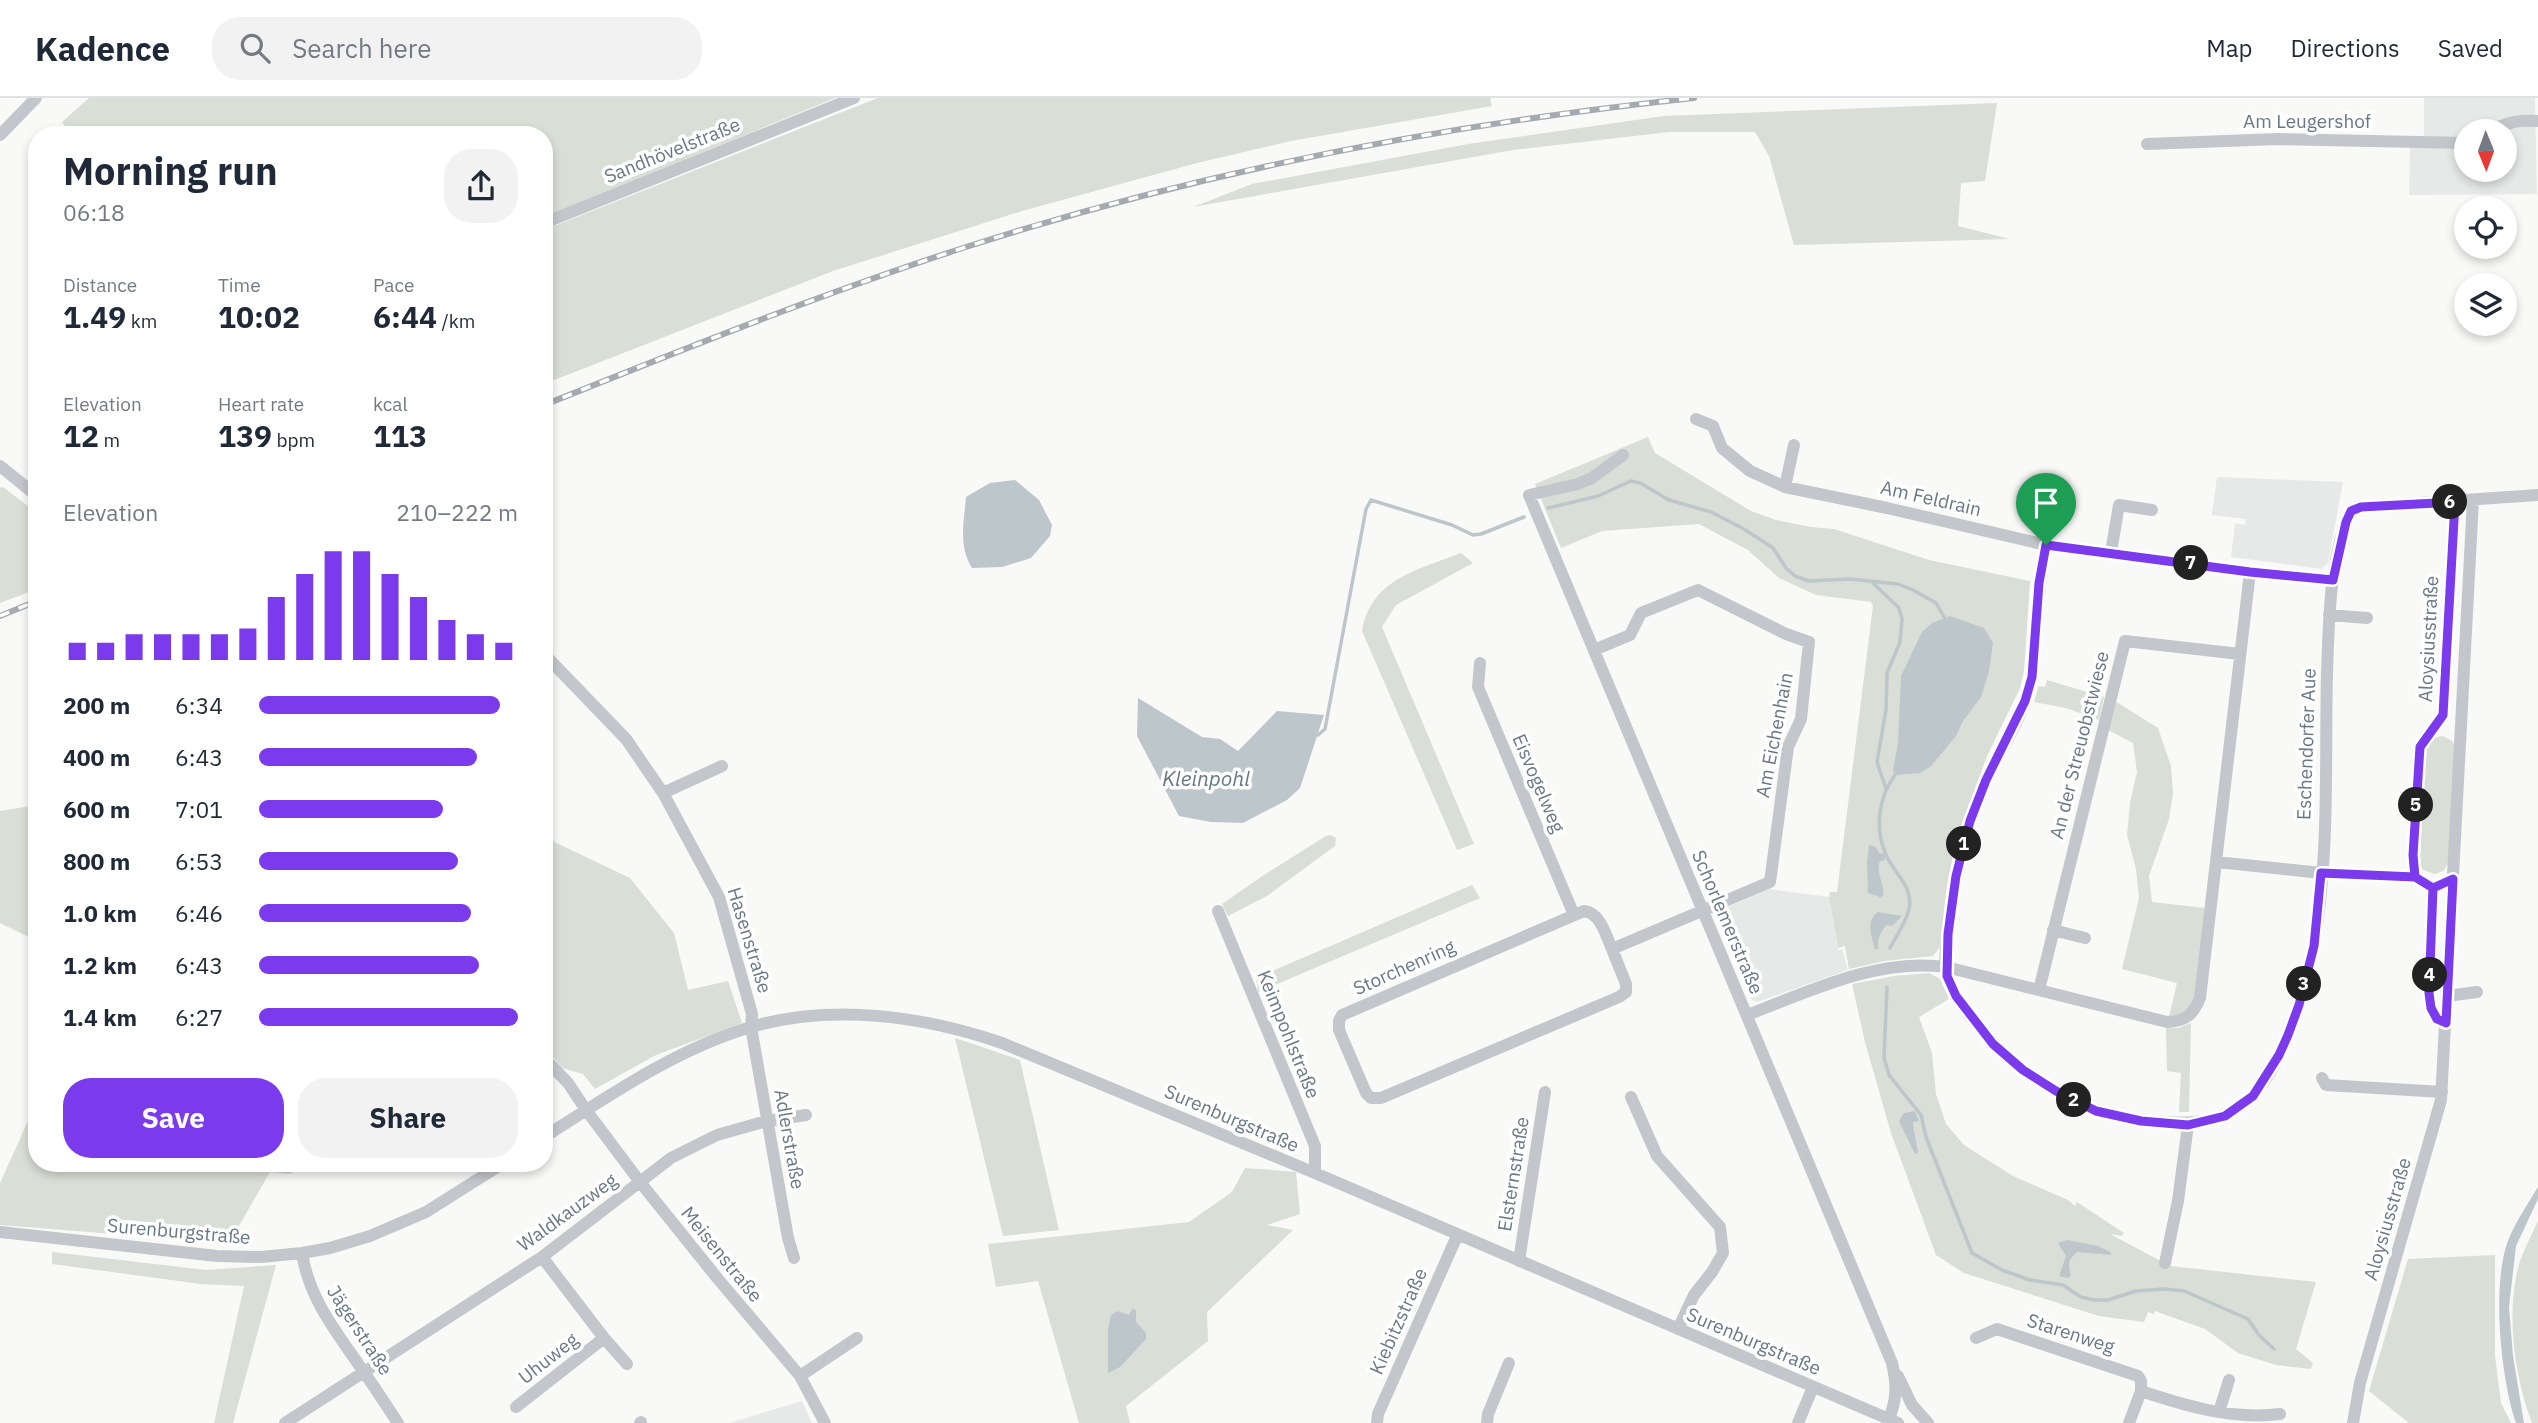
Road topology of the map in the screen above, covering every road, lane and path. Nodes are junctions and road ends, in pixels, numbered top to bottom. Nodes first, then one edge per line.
1 (36, 98) edge
2 (854, 98) edge
3 (2517, 121) edge
4 (2538, 121) edge
5 (0, 135) edge
6 (2454, 143) edge
7 (2147, 144) dead end
8 (553, 219) edge
9 (1696, 419) dead end
10 (1794, 445) dead end
11 (1623, 455) dead end
12 (0, 466) edge
13 (1785, 487) junction
14 (28, 489) edge
15 (2538, 495) edge
16 (2473, 500) junction
17 (2455, 502) junction
18 (2152, 510) dead end
19 (2046, 545) junction
20 (2112, 552) junction
21 (2250, 572) junction
22 (2333, 580) junction
23 (2329, 615) junction
24 (2367, 618) dead end
25 (1594, 650) junction
26 (2240, 654) junction
27 (553, 663) edge
28 (1480, 663) dead end
29 (722, 766) dead end
30 (663, 793) junction
31 (2217, 862) junction
32 (2321, 873) junction
33 (2415, 877) junction
34 (2453, 879) junction
35 (2433, 888) junction
36 (1218, 911) dead end
37 (1702, 911) junction
38 (1574, 915) junction
39 (2053, 930) junction
40 (2085, 937) dead end
41 (1612, 949) junction
42 (1946, 967) junction
43 (2039, 990) junction
44 (2477, 992) dead end
45 (2447, 996) junction
46 (1747, 1015) junction
47 (2446, 1023) junction
48 (751, 1027) junction
49 (553, 1067) edge
50 (2322, 1078) dead end
51 (1545, 1092) dead end
52 (2442, 1092) junction
53 (1631, 1097) dead end
54 (586, 1110) junction
55 (806, 1115) dead end
56 (767, 1121) junction
57 (2188, 1125) junction
58 (553, 1131) edge
59 (489, 1172) edge
60 (1315, 1173) junction
61 (640, 1182) junction
62 (0, 1231) edge
63 (1457, 1236) junction
64 (302, 1253) junction
65 (542, 1257) junction
66 (794, 1258) dead end
67 (1519, 1261) junction
68 (2165, 1264) dead end
69 (1678, 1329) junction
70 (604, 1338) junction
71 (858, 1338) dead end
72 (1976, 1338) dead end
73 (1509, 1363) dead end
74 (1892, 1363) junction
75 (627, 1364) dead end
76 (363, 1371) junction
77 (800, 1376) junction
78 (2229, 1380) dead end
79 (1813, 1387) junction
80 (2141, 1391) junction
81 (516, 1407) dead end
82 (2219, 1412) junction
83 (2280, 1414) dead end
84 (1893, 1421) edge
85 (285, 1423) edge
86 (398, 1423) edge
87 (825, 1423) edge
88 (1377, 1423) edge
89 (1487, 1423) edge
90 (1798, 1423) edge
91 (1928, 1423) edge
92 (2129, 1423) edge
93 (2353, 1423) edge

1 - 5 street
2 - 8 street, Sandhövelstraße
3 - 4 street
6 - 7 street, Am Leugershof
9 - 13 street, Am Feldrain
10 - 13 street
11 - 25 street, Schorlemerstraße
12 - 14 street
13 - 19 street, Am Feldrain
15 - 16 street
16 - 17 street
16 - 34 street, Aloysiusstraße
17 - 22 street, Eschendorfer Aue
17 - 33 street, Aloysiusstraße
18 - 20 street
19 - 20 street, Am Feldrain
19 - 42 street, Eschendorfer Aue
20 - 21 street, Am Feldrain
21 - 22 street, Am Feldrain
21 - 26 street
22 - 23 street, Eschendorfer Aue
23 - 24 street
23 - 32 street, Eschendorfer Aue
25 - 37 street, Schorlemerstraße
25 - 37 street, Am Eichenhain
26 - 31 street
26 - 39 street, An der Streuobstwiese
27 - 30 street, Hasenstraße
28 - 38 street, Eisvogelweg
29 - 30 street
30 - 48 street, Hasenstraße
31 - 32 street
31 - 43 street
32 - 33 street
32 - 57 street, Eschendorfer Aue
33 - 35 street
34 - 35 street
34 - 45 street, Aloysiusstraße
35 - 47 street
36 - 60 street, Keimpohlstraße
37 - 41 street
37 - 46 street, Schorlemerstraße
38 - 41 street, Storchenring
38 - 41 street, Storchenring
39 - 40 street
39 - 43 street, An der Streuobstwiese
42 - 43 street
42 - 46 street
42 - 57 street, Eschendorfer Aue
44 - 45 street
45 - 47 street, Aloysiusstraße
46 - 74 street, Schorlemerstraße
47 - 52 street, Aloysiusstraße
48 - 54 street, Surenburgstraße
48 - 56 street, Adlerstraße
48 - 60 street, Surenburgstraße
49 - 54 street, Meisenstraße
50 - 52 street
51 - 67 street, Elsternstraße
52 - 93 street, Aloysiusstraße
53 - 69 street
54 - 58 street, Surenburgstraße
54 - 61 street, Meisenstraße
55 - 56 street, Waldkauzweg
56 - 61 street, Waldkauzweg
56 - 66 street, Adlerstraße
57 - 68 street
59 - 64 street, Surenburgstraße
60 - 63 street, Surenburgstraße
61 - 65 street, Waldkauzweg
61 - 77 street, Meisenstraße
62 - 64 street, Surenburgstraße
63 - 67 street, Surenburgstraße
63 - 88 street, Kiebitzstraße
64 - 76 street, Jägerstraße
65 - 70 street, Uhuweg
65 - 76 street, Waldkauzweg
67 - 69 street, Surenburgstraße
69 - 79 street, Surenburgstraße
70 - 75 street, Uhuweg
70 - 81 street, Uhuweg
71 - 77 street
72 - 80 street, Starenweg
73 - 89 street
74 - 84 street, Schorlemerstraße
74 - 91 street, Schorlemerstraße
76 - 85 street, Waldkauzweg
76 - 86 street, Jägerstraße
77 - 87 street, Meisenstraße
78 - 82 street
79 - 84 street, Surenburgstraße
79 - 90 street
80 - 82 street, Starenweg
80 - 92 street
82 - 83 street, Starenweg

